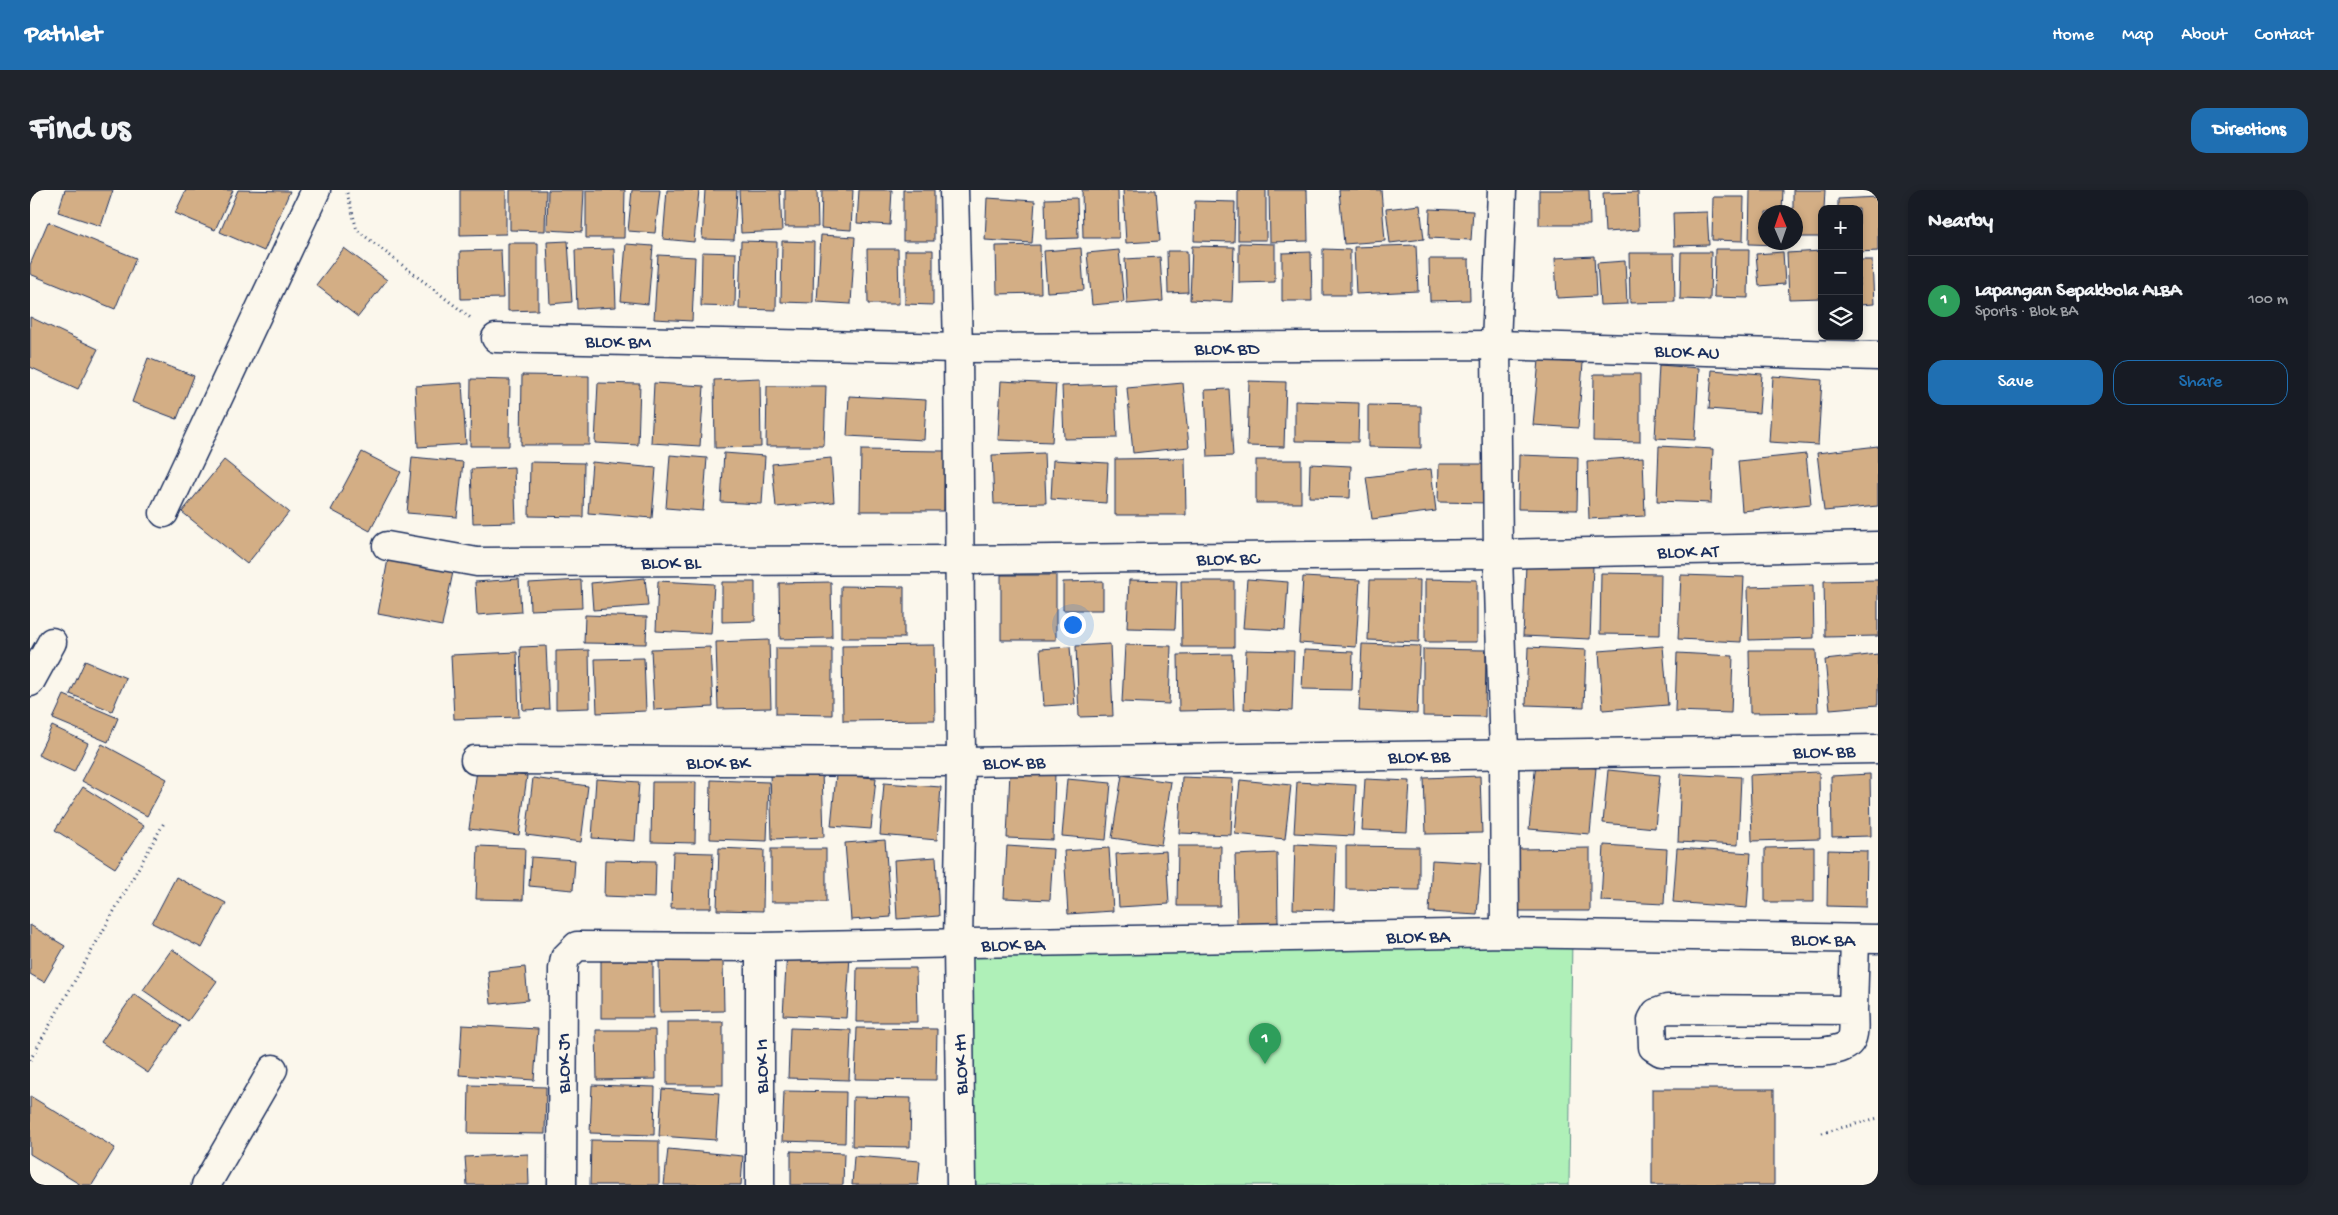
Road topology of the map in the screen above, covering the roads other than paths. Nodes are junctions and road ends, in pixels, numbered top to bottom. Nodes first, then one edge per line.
1 (316, 190) edge
2 (954, 190) edge
3 (1502, 190) edge
4 (496, 338) road end
5 (1496, 345) junction
6 (958, 348) junction
7 (1878, 356) edge
8 (164, 513) dead end
9 (386, 546) dead end
10 (1878, 546) edge
11 (1498, 554) junction
12 (958, 560) junction
13 (52, 642) dead end
14 (30, 682) edge
15 (1878, 749) edge
16 (1504, 754) junction
17 (475, 760) dead end
18 (961, 762) junction
19 (1505, 933) junction
20 (1867, 939) edge
21 (958, 944) junction
22 (577, 946) joint
23 (760, 947) junction
24 (1854, 1010) junction
25 (272, 1069) dead end
26 (206, 1185) edge
27 (562, 1185) edge
28 (760, 1185) edge
29 (961, 1185) edge

1 - 8 street
2 - 6 street, BLOK H1
3 - 5 street
4 - 6 street, BLOK BM
5 - 6 street, BLOK BD
5 - 7 street, BLOK AU
5 - 11 street
6 - 12 street, BLOK H1
9 - 12 street, BLOK BL
10 - 11 street, BLOK AT
11 - 12 street, BLOK BC
11 - 16 street
12 - 18 street, BLOK H1
13 - 14 street
15 - 16 street, BLOK BB
16 - 18 street, BLOK BB
16 - 19 street
17 - 18 street, BLOK BK
18 - 21 street, BLOK H1
19 - 20 street, BLOK BA
19 - 21 street, BLOK BA
20 - 24 street
21 - 23 street, BLOK BA
21 - 29 street, BLOK H1
22 - 23 street, BLOK BA
22 - 27 street, BLOK J1
23 - 28 street, BLOK I1
24 - 24 street
25 - 26 street

